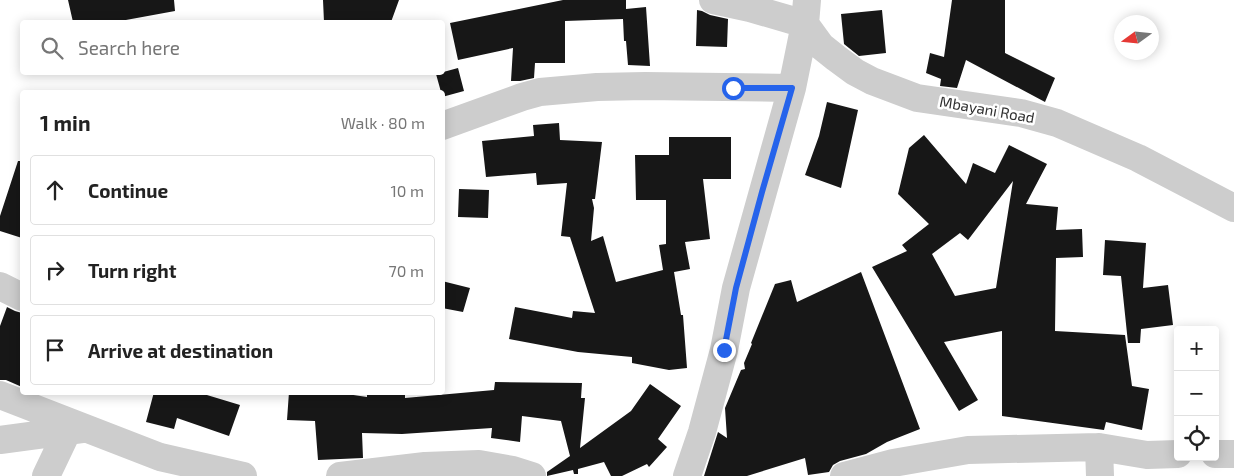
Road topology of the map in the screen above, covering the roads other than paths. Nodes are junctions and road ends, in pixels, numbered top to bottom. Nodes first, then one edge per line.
1 (713, 0) edge
2 (806, 12) edge
3 (792, 88) junction
4 (445, 125) edge
5 (1234, 208) edge
6 (0, 286) edge
7 (20, 296) edge
8 (0, 395) edge
9 (77, 430) junction
10 (0, 440) edge
11 (1099, 447) junction
12 (1174, 454) edge
13 (1219, 454) edge
14 (1234, 454) edge
15 (46, 476) edge
16 (244, 476) edge
17 (340, 476) edge
18 (532, 476) edge
19 (687, 476) edge
20 (844, 476) edge
21 (1100, 476) edge

1 - 2 street
2 - 3 street
2 - 5 street, Mbayani Road
3 - 4 street
3 - 19 street
6 - 7 street
8 - 9 street
9 - 10 street
9 - 15 street
9 - 16 street
11 - 12 street
11 - 20 street
11 - 21 street
13 - 14 street
17 - 18 street

